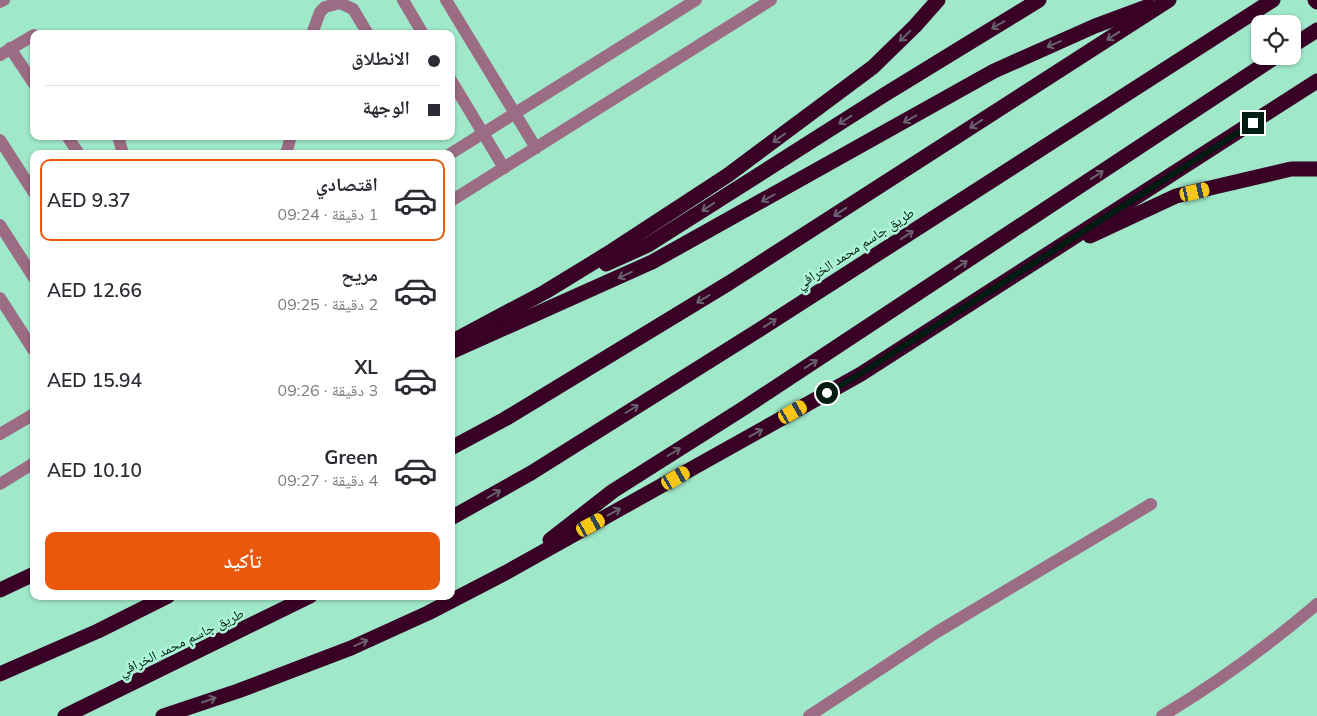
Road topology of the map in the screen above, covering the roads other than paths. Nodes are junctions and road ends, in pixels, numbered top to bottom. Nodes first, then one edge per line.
1 (4, 0) edge
2 (403, 0) edge
3 (446, 0) edge
4 (696, 0) edge
5 (771, 0) edge
6 (938, 0) edge
7 (1039, 0) edge
8 (1164, 0) edge
9 (1169, 0) edge
10 (1273, 0) edge
11 (0, 2) edge
12 (313, 30) edge
13 (366, 30) edge
14 (421, 30) edge
15 (1317, 30) edge
16 (30, 37) edge
17 (1301, 40) edge
18 (5, 52) edge
19 (1263, 65) edge
20 (30, 80) edge
21 (1317, 82) edge
22 (455, 87) edge
23 (515, 113) junction
24 (483, 133) junction
25 (0, 140) edge
26 (536, 148) junction
27 (455, 151) edge
28 (504, 168) junction
29 (1317, 169) edge
30 (30, 187) edge
31 (455, 199) edge
32 (0, 225) edge
33 (1028, 267) junction
34 (30, 272) edge
35 (545, 292) junction
36 (0, 298) edge
37 (455, 340) edge
38 (30, 345) edge
39 (455, 350) edge
40 (30, 416) edge
41 (0, 434) edge
42 (455, 446) edge
43 (30, 465) edge
44 (0, 484) edge
45 (1151, 504) dead end
46 (455, 516) edge
47 (507, 572) junction
48 (30, 576) edge
49 (0, 590) edge
50 (455, 599) edge
51 (160, 600) edge
52 (302, 600) edge
53 (453, 600) edge
54 (1317, 604) edge
55 (0, 674) edge
56 (65, 716) edge
57 (163, 716) edge
58 (809, 716) edge
59 (1162, 716) edge

1 - 11 street
2 - 14 street
3 - 23 street
4 - 23 street
5 - 26 street
6 -> 35 highway
7 -> 35 highway
8 -> 39 highway
9 -> 42 highway
46 -> 10 highway, طريق جاسم محمد الخرافي
12 - 13 street
15 - 17 highway
16 - 18 street
18 - 20 street
47 -> 19 highway
21 - 33 highway
22 - 24 street
23 - 24 street
23 - 26 street
24 - 27 street
24 - 28 street
25 - 30 street
26 - 28 street
28 - 31 street
29 - 33 highway
32 - 34 street
47 -> 33 highway
35 - 37 highway
36 - 38 street
40 - 41 street
43 - 44 street
45 - 58 street
50 -> 47 highway
48 - 49 highway
51 - 55 highway
52 - 56 highway, طريق جاسم محمد الخرافي
57 -> 53 highway
54 - 59 street

